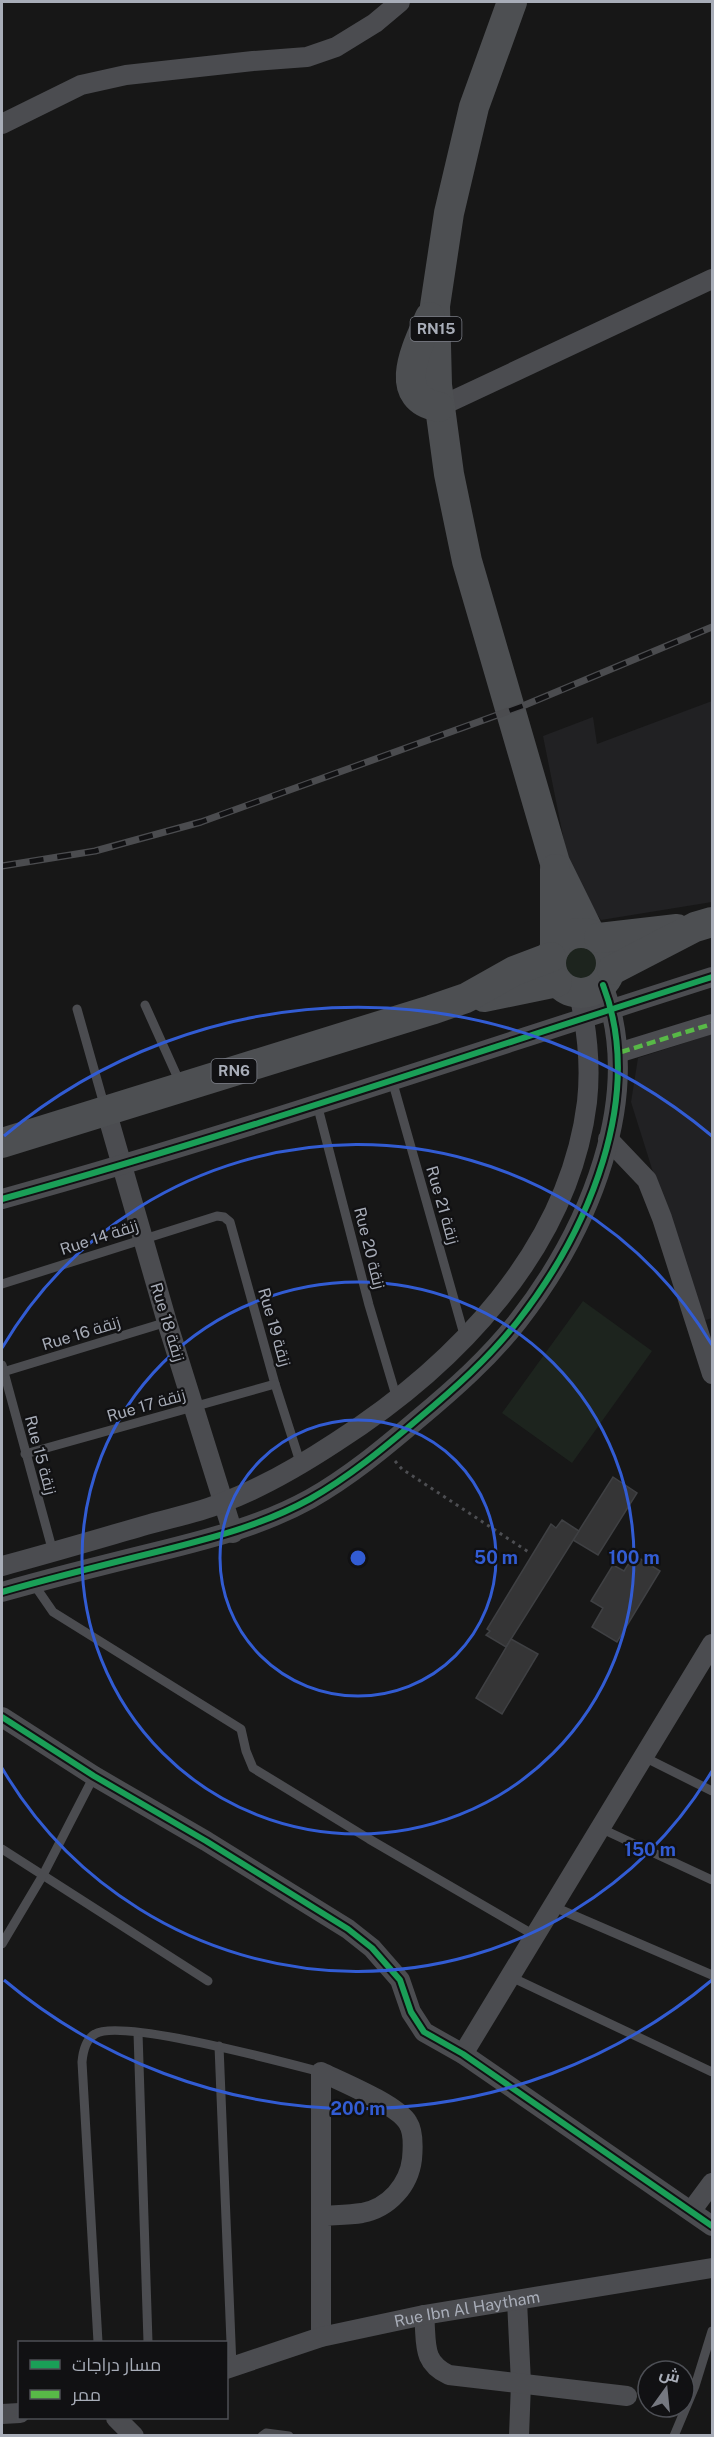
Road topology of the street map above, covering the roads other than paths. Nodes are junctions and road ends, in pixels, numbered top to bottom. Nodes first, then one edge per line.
1 (400, 2) edge
2 (512, 2) edge
3 (2, 124) edge
4 (712, 279) edge
5 (439, 407) junction
6 (555, 863) junction
7 (704, 924) edge
8 (595, 936) junction
9 (712, 978) edge
10 (582, 982) junction
11 (145, 1005) dead end
12 (77, 1009) dead end
13 (712, 1024) edge
14 (621, 1052) dead end
15 (392, 1080) junction
16 (182, 1086) junction
17 (317, 1104) junction
18 (106, 1110) junction
19 (608, 1139) junction
20 (2, 1143) edge
21 (121, 1166) junction
22 (2, 1199) edge
23 (205, 1219) joint
24 (142, 1239) junction
25 (2, 1284) edge
26 (168, 1322) junction
27 (465, 1338) junction
28 (2, 1368) edge
29 (712, 1374) edge
30 (275, 1384) junction
31 (397, 1399) junction
32 (194, 1408) junction
33 (25, 1454) junction
34 (301, 1465) junction
35 (224, 1503) junction
36 (232, 1533) junction
37 (53, 1552) junction
38 (2, 1566) edge
39 (33, 1583) junction
40 (2, 1592) edge
41 (712, 1644) edge
42 (2, 1717) edge
43 (644, 1757) junction
44 (94, 1776) junction
45 (712, 1791) edge
46 (600, 1828) junction
47 (2, 1849) edge
48 (43, 1875) junction
49 (712, 1880) edge
50 (552, 1906) junction
51 (534, 1935) junction
52 (2, 1944) edge
53 (509, 1976) junction
54 (712, 1976) edge
55 (208, 1981) dead end
56 (138, 2033) junction
57 (219, 2046) junction
58 (463, 2054) junction
59 (321, 2072) junction
60 (712, 2072) edge
61 (712, 2183) edge
62 (692, 2210) junction
63 (321, 2216) junction
64 (712, 2226) edge
65 (712, 2268) edge
66 (518, 2301) junction
67 (424, 2315) junction
68 (712, 2331) edge
69 (321, 2337) junction
70 (98, 2341) edge
71 (148, 2341) edge
72 (229, 2368) edge
73 (521, 2383) junction
74 (627, 2396) dead end
75 (18, 2413) edge
76 (2, 2414) edge
77 (117, 2419) edge
78 (134, 2436) edge
79 (262, 2436) edge
80 (289, 2436) edge
81 (519, 2436) edge
82 (674, 2436) edge

1 - 3 street
2 - 5 main road, RN15
4 - 5 street
5 - 6 main road, RN15
6 - 8 main road, RN15
6 - 10 main road, RN15
7 - 8 main road, RN6
7 - 10 main road, RN6
8 - 10 main road
8 - 10 main road, RN6
9 - 10 street
10 - 15 street
10 - 16 main road, RN6
10 - 19 street
10 - 27 street
11 - 16 lane
12 - 18 lane
13 - 14 street
15 - 17 street
15 - 27 lane, Rue 21 زنقة
16 - 18 main road, RN6
17 - 21 street
17 - 31 lane, Rue 20 زنقة
18 - 20 main road, RN6
18 - 21 street, Rue 18 زنقة
19 - 29 street
19 - 36 street
21 - 22 street
21 - 24 street, Rue 18 زنقة
23 - 24 lane, Rue 14 زنقة
23 - 30 lane, Rue 19 زنقة
24 - 25 lane, Rue 14 زنقة
24 - 26 street, Rue 18 زنقة
26 - 28 lane, Rue 16 زنقة
26 - 32 street, Rue 18 زنقة
27 - 31 street
28 - 33 lane, Rue 15 زنقة
30 - 32 lane, Rue 17 زنقة
30 - 34 lane, Rue 19 زنقة
31 - 34 street
32 - 33 lane, Rue 17 زنقة
32 - 35 street, Rue 18 زنقة
33 - 37 lane, Rue 15 زنقة
34 - 35 street
35 - 36 street, Rue 18 زنقة
35 - 37 street
36 - 39 street
37 - 38 street
39 - 40 street
39 - 51 lane
41 - 43 street
42 - 44 street
43 - 45 lane
43 - 46 street
44 - 48 lane
44 - 58 street
46 - 49 lane
46 - 50 street
47 - 48 lane
48 - 52 lane
48 - 55 lane
50 - 51 street
50 - 54 lane
51 - 53 street
53 - 58 street
53 - 60 lane
56 - 57 lane
56 - 70 lane
56 - 71 lane
57 - 59 lane
57 - 72 lane
58 - 62 street
59 - 63 street
59 - 63 street
61 - 62 street
62 - 64 street
63 - 69 street
65 - 66 street, Rue Ibn Al Haytham
66 - 67 street, Rue Ibn Al Haytham
66 - 73 street
67 - 69 street, Rue Ibn Al Haytham
67 - 73 street
68 - 82 lane
69 - 72 street, Rue Ibn Al Haytham
73 - 74 street
73 - 81 street
75 - 76 street
77 - 78 street
79 - 80 lane

